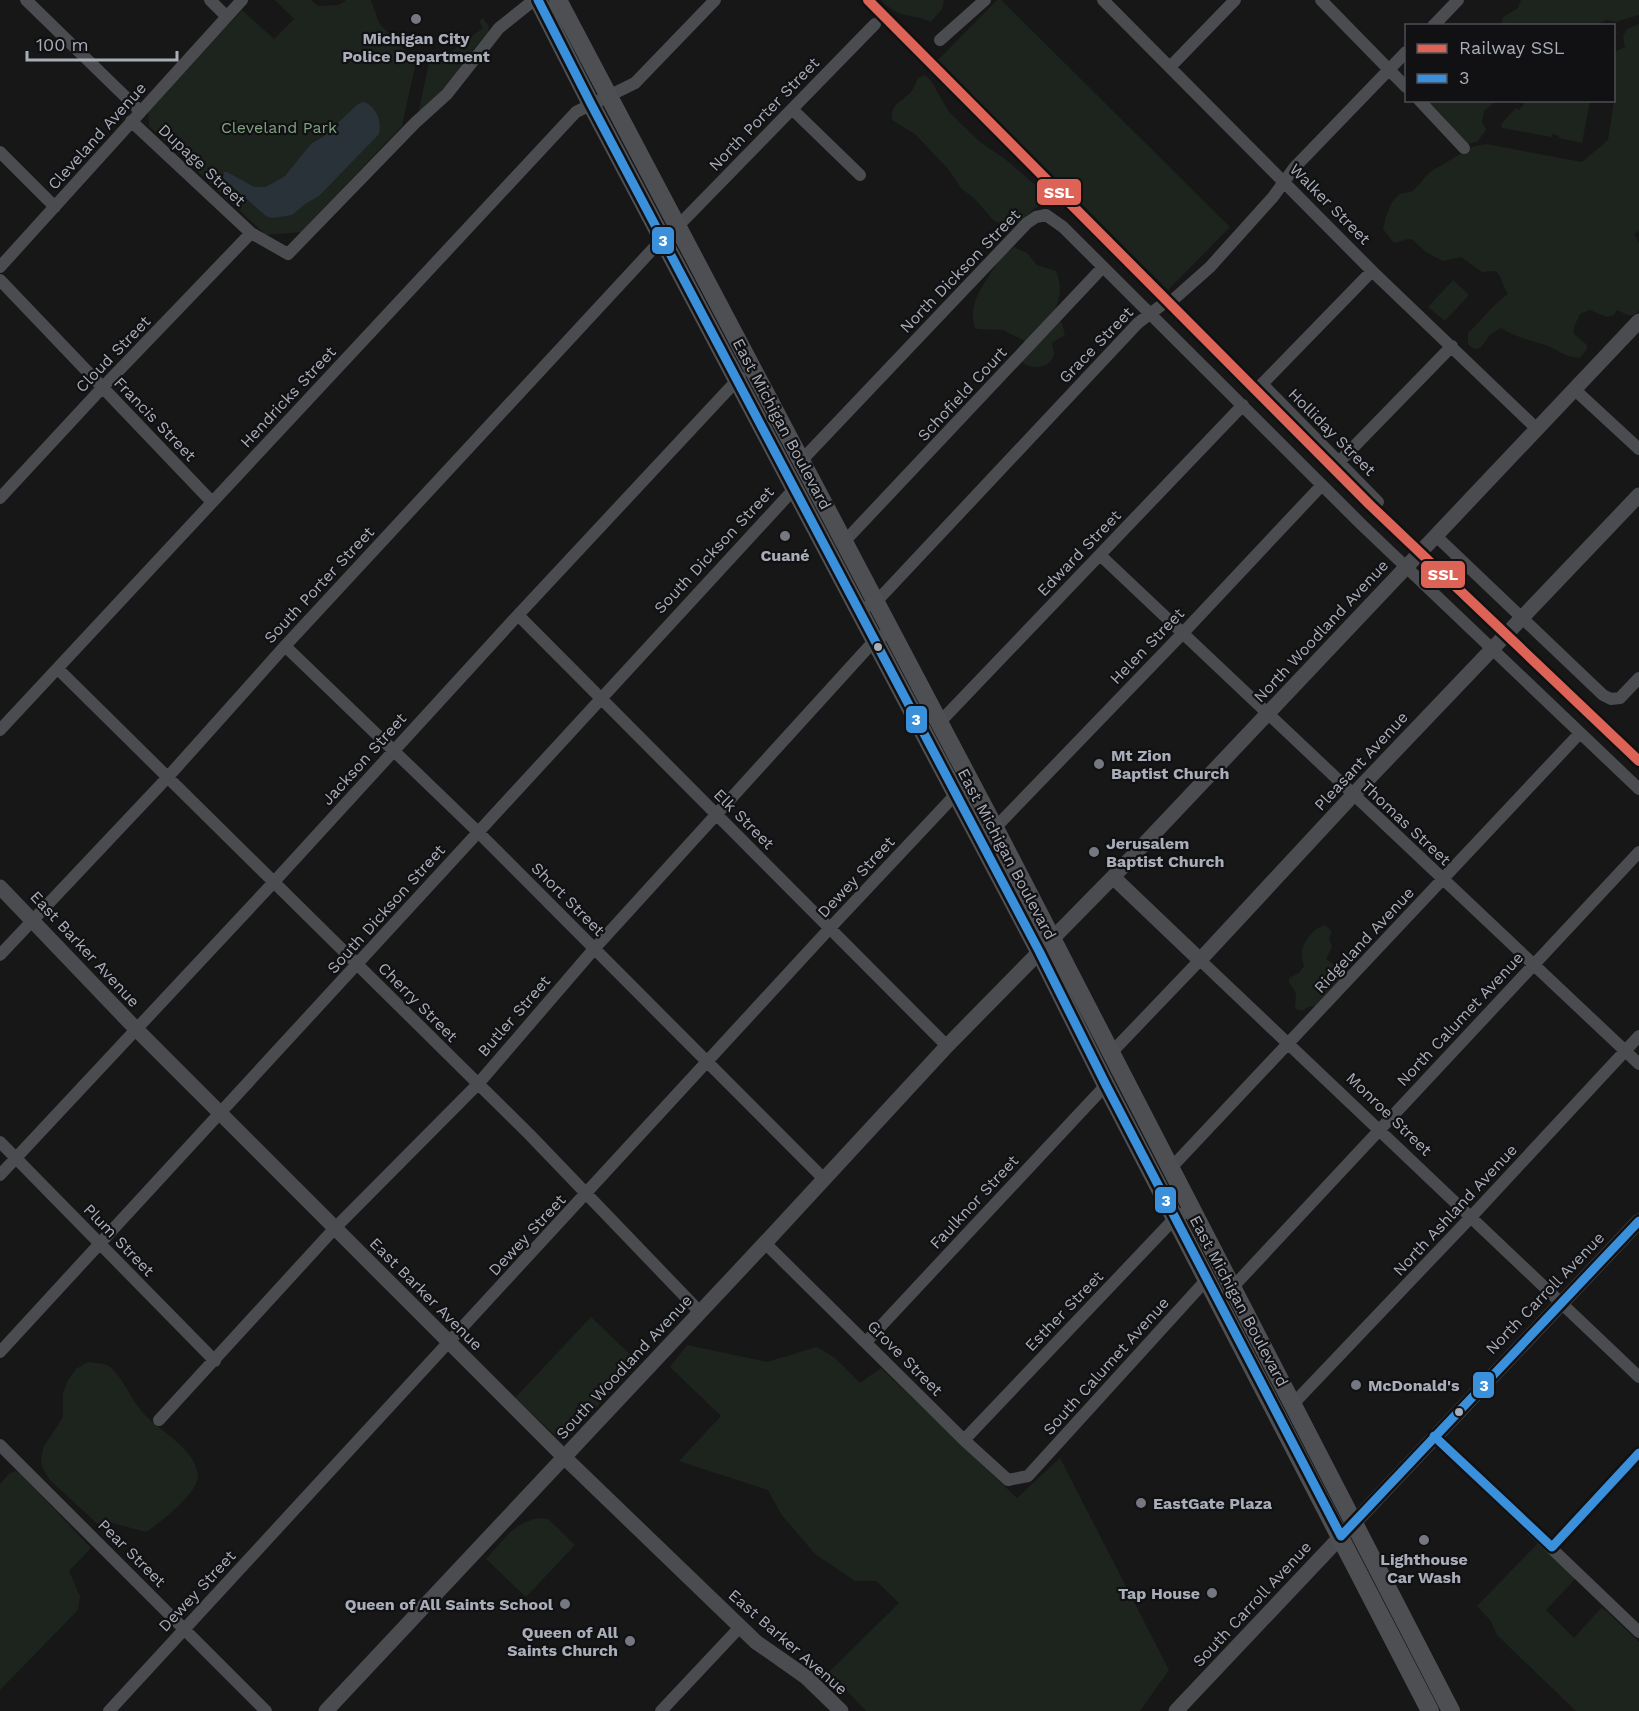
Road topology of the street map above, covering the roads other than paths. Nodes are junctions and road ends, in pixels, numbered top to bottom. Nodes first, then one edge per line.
1 (26, 0) edge
2 (210, 0) edge
3 (242, 0) edge
4 (536, 0) edge
5 (558, 0) edge
6 (715, 0) edge
7 (985, 0) edge
8 (1103, 0) edge
9 (1236, 0) edge
10 (1321, 0) edge
11 (1458, 0) edge
12 (226, 16) junction
13 (875, 24) dead end
14 (1435, 24) edge
15 (940, 40) dead end
16 (1405, 54) edge
17 (1170, 67) junction
18 (1389, 69) junction
19 (1405, 85) edge
20 (608, 96) junction
21 (1421, 102) edge
22 (591, 104) junction
23 (792, 110) junction
24 (140, 111) junction
25 (131, 121) junction
26 (1464, 148) dead end
27 (0, 153) edge
28 (860, 175) dead end
29 (1284, 181) junction
30 (55, 207) junction
31 (251, 233) junction
32 (670, 233) junction
33 (0, 267) edge
34 (1103, 267) junction
35 (1372, 271) junction
36 (0, 280) edge
37 (1150, 315) junction
38 (1639, 321) edge
39 (1452, 346) junction
40 (751, 365) junction
41 (738, 380) junction
42 (102, 388) junction
43 (1574, 389) junction
44 (1243, 405) junction
45 (1537, 429) junction
46 (1639, 448) edge
47 (801, 461) junction
48 (1338, 463) junction
49 (1322, 485) junction
50 (795, 488) junction
51 (1639, 495) edge
52 (0, 498) edge
53 (212, 502) junction
54 (1378, 502) dead end
55 (1436, 536) junction
56 (844, 542) junction
57 (1100, 555) junction
58 (1406, 567) junction
59 (868, 606) junction
60 (518, 615) junction
61 (1522, 619) junction
62 (1182, 634) junction
63 (883, 635) junction
64 (285, 646) junction
65 (1492, 649) junction
66 (58, 669) junction
67 (1639, 678) edge
68 (600, 698) junction
69 (1267, 714) junction
70 (939, 723) junction
71 (0, 730) edge
72 (1580, 733) junction
73 (393, 751) junction
74 (167, 778) junction
75 (1639, 789) edge
76 (965, 790) junction
77 (1353, 795) junction
78 (717, 815) junction
79 (995, 828) junction
80 (478, 832) junction
81 (1639, 852) edge
82 (1113, 877) junction
83 (1443, 880) junction
84 (273, 883) junction
85 (0, 887) edge
86 (34, 920) junction
87 (830, 928) junction
88 (1045, 945) junction
89 (594, 949) junction
90 (0, 955) edge
91 (1200, 960) junction
92 (357, 964) junction
93 (1533, 965) junction
94 (136, 1029) junction
95 (1639, 1036) edge
96 (1290, 1044) junction
97 (947, 1046) junction
98 (1625, 1051) junction
99 (1111, 1053) junction
100 (709, 1062) junction
101 (1639, 1064) edge
102 (478, 1084) junction
103 (1106, 1085) junction
104 (220, 1113) junction
105 (1380, 1131) junction
106 (0, 1142) edge
107 (15, 1158) junction
108 (1170, 1168) junction
109 (0, 1175) edge
110 (824, 1179) junction
111 (586, 1195) junction
112 (1183, 1213) junction
113 (1471, 1217) junction
114 (1639, 1221) edge
115 (334, 1229) junction
116 (99, 1243) junction
117 (765, 1243) junction
118 (1208, 1278) junction
119 (1232, 1288) junction
120 (1561, 1303) junction
121 (699, 1311) junction
122 (449, 1342) junction
123 (866, 1342) junction
124 (0, 1352) edge
125 (215, 1362) junction
126 (1639, 1377) edge
127 (1293, 1404) junction
128 (159, 1420) dead end
129 (1434, 1436) junction
130 (964, 1440) junction
131 (0, 1445) edge
132 (1639, 1454) edge
133 (564, 1457) junction
134 (1028, 1476) joint
135 (1354, 1522) junction
136 (1341, 1536) junction
137 (1552, 1547) junction
138 (740, 1627) junction
139 (184, 1628) junction
140 (1639, 1632) edge
141 (833, 1708) edge
142 (109, 1711) edge
143 (266, 1711) edge
144 (326, 1711) edge
145 (661, 1711) edge
146 (1176, 1711) edge
147 (1430, 1711) edge
148 (1451, 1711) edge

1 - 24 street
2 - 12 street
3 - 12 street, Cleveland Avenue
4 - 22 main road, East Michigan Boulevard
4 - 31 street, Dupage Street
5 - 20 main road, East Michigan Boulevard
6 - 20 street, Hendricks Street
7 - 15 street
8 - 17 street, Walker Street
9 - 17 street
10 - 18 street
11 - 14 street
12 - 24 street, Cleveland Avenue
13 - 23 street, North Porter Street
16 - 18 street, Grace Street
17 - 29 street, Walker Street
18 - 19 street
18 - 29 street, Grace Street
20 - 22 street, Hendricks Street
20 - 32 main road, East Michigan Boulevard
21 - 26 street
22 - 32 main road, East Michigan Boulevard
22 - 53 street, Hendricks Street
23 - 28 street
23 - 32 street, North Porter Street
24 - 25 street, Cleveland Avenue
25 - 30 street, Cleveland Avenue
25 - 31 street, Dupage Street
27 - 30 street
29 - 35 street, Walker Street
29 - 37 street, Grace Street
30 - 33 street, Cleveland Avenue
31 - 42 street, Cloud Street
32 - 40 main road, East Michigan Boulevard
32 - 41 main road, East Michigan Boulevard
32 - 64 street, South Porter Street
34 - 37 street, North Dickson Street
34 - 47 street, North Dickson Street
34 - 56 street, Schofield Court
35 - 39 street, Walker Street
35 - 48 street, Holliday Street
36 - 42 street, Francis Street
37 - 44 street
37 - 59 street, Grace Street
38 - 43 street, North Woodland Avenue
39 - 45 street, Walker Street
39 - 48 street
40 - 41 street, Jackson Street
40 - 47 main road, East Michigan Boulevard
41 - 50 main road, East Michigan Boulevard
41 - 60 street, Jackson Street
42 - 52 street, Cloud Street
42 - 53 street, Francis Street
43 - 45 street, North Woodland Avenue
43 - 46 street
44 - 49 street
44 - 57 street, Edward Street
45 - 55 street, North Woodland Avenue
47 - 56 main road, East Michigan Boulevard
48 - 54 street, Holliday Street
49 - 58 street
49 - 62 street, Helen Street
50 - 59 main road, East Michigan Boulevard
50 - 68 street, South Dickson Street
51 - 61 street, Pleasant Avenue
53 - 66 street, Hendricks Street
55 - 58 street, North Woodland Avenue
55 - 61 street
56 - 59 main road, East Michigan Boulevard
57 - 62 street, Thomas Street
57 - 70 street, Edward Street
58 - 65 street
58 - 69 street, North Woodland Avenue
59 - 63 main road, East Michigan Boulevard
60 - 68 street, Elk Street
60 - 73 street, Jackson Street
61 - 65 street, Pleasant Avenue
61 - 67 street
62 - 69 street, Thomas Street
62 - 79 street, Helen Street
63 - 70 main road, East Michigan Boulevard
63 - 76 main road, East Michigan Boulevard
63 - 78 street, Butler Street
64 - 73 street, Short Street
64 - 74 street, South Porter Street
65 - 72 street
65 - 77 street, Pleasant Avenue
66 - 71 street, Hendricks Street
66 - 74 street, Cherry Street
68 - 78 street, Elk Street
68 - 80 street, South Dickson Street
69 - 77 street, Thomas Street
69 - 82 street, North Woodland Avenue
70 - 76 main road, East Michigan Boulevard
72 - 75 street
72 - 83 street, Ridgeland Avenue
73 - 80 street, Short Street
73 - 84 street, Jackson Street
74 - 84 street, Cherry Street
74 - 86 street, South Porter Street
76 - 79 main road, East Michigan Boulevard
76 - 87 street, Dewey Street
76 - 88 main road, East Michigan Boulevard
77 - 83 street, Thomas Street
77 - 91 street, Pleasant Avenue
78 - 87 street, Elk Street
78 - 89 street, Butler Street
79 - 88 main road, East Michigan Boulevard
80 - 89 street, Short Street
80 - 92 street, South Dickson Street
81 - 93 street, North Calumet Avenue
82 - 88 street, North Woodland Avenue
82 - 91 street, Monroe Street
83 - 93 street, Thomas Street
83 - 96 street, Ridgeland Avenue
84 - 92 street, Cherry Street
84 - 94 street, Jackson Street
85 - 86 street, East Barker Avenue
86 - 90 street, South Porter Street
86 - 94 street, East Barker Avenue
87 - 97 street, Elk Street
87 - 100 street, Dewey Street
88 - 97 street, North Woodland Avenue
88 - 99 main road, East Michigan Boulevard
88 - 103 main road, East Michigan Boulevard
89 - 100 street, Short Street
89 - 102 street, Butler Street
91 - 96 street, Monroe Street
91 - 99 street, Pleasant Avenue
92 - 102 street, Cherry Street
92 - 104 street, South Dickson Street
93 - 98 street, Thomas Street
93 - 105 street, North Calumet Avenue
94 - 104 street, East Barker Avenue
94 - 107 street, Jackson Street
95 - 98 street, North Ashland Avenue
96 - 105 street, Monroe Street
96 - 108 street, Ridgeland Avenue
97 - 110 street, South Woodland Avenue
98 - 101 street, Thomas Street
98 - 113 street, North Ashland Avenue
99 - 108 main road, East Michigan Boulevard
100 - 110 street, Short Street
100 - 111 street, Dewey Street
102 - 111 street, Cherry Street
102 - 115 street, Butler Street
103 - 112 main road, East Michigan Boulevard
103 - 123 street, Faulknor Street
104 - 115 street, East Barker Avenue
104 - 116 street, South Dickson Street
105 - 113 street, Monroe Street
105 - 119 street, North Calumet Avenue
106 - 107 street, Plum Street
107 - 109 street, Jackson Street
107 - 116 street, Plum Street
108 - 112 main road, East Michigan Boulevard
110 - 117 street, South Woodland Avenue
111 - 121 street, Cherry Street
111 - 122 street, Dewey Street
112 - 118 main road, East Michigan Boulevard
112 - 119 main road, East Michigan Boulevard
112 - 130 street, Esther Street
113 - 120 street, Monroe Street
113 - 127 street, North Ashland Avenue
114 - 120 street, North Carroll Avenue
115 - 122 street, East Barker Avenue
115 - 125 street, Butler Street
116 - 124 street, South Dickson Street
116 - 125 street, Plum Street
117 - 121 street, South Woodland Avenue
117 - 123 street, Grove Street
118 - 134 street, South Calumet Avenue
118 - 136 main road, East Michigan Boulevard
119 - 127 main road, East Michigan Boulevard
120 - 126 street, Monroe Street
120 - 129 street, North Carroll Avenue
121 - 133 street, South Woodland Avenue
122 - 133 street, East Barker Avenue
122 - 139 street, Dewey Street
123 - 130 street, Grove Street
125 - 128 street, Butler Street
127 - 135 main road, East Michigan Boulevard
129 - 135 street, North Carroll Avenue
129 - 137 street
130 - 134 street, Grove Street
131 - 139 street, Pear Street
132 - 137 street
133 - 138 street, East Barker Avenue
133 - 144 street, South Woodland Avenue
135 - 136 street, South Carroll Avenue
135 - 148 main road, East Michigan Boulevard
136 - 146 street, South Carroll Avenue
136 - 147 main road, East Michigan Boulevard
137 - 140 street
138 - 141 street, East Barker Avenue
138 - 145 street
139 - 142 street, Dewey Street
139 - 143 street, Pear Street

